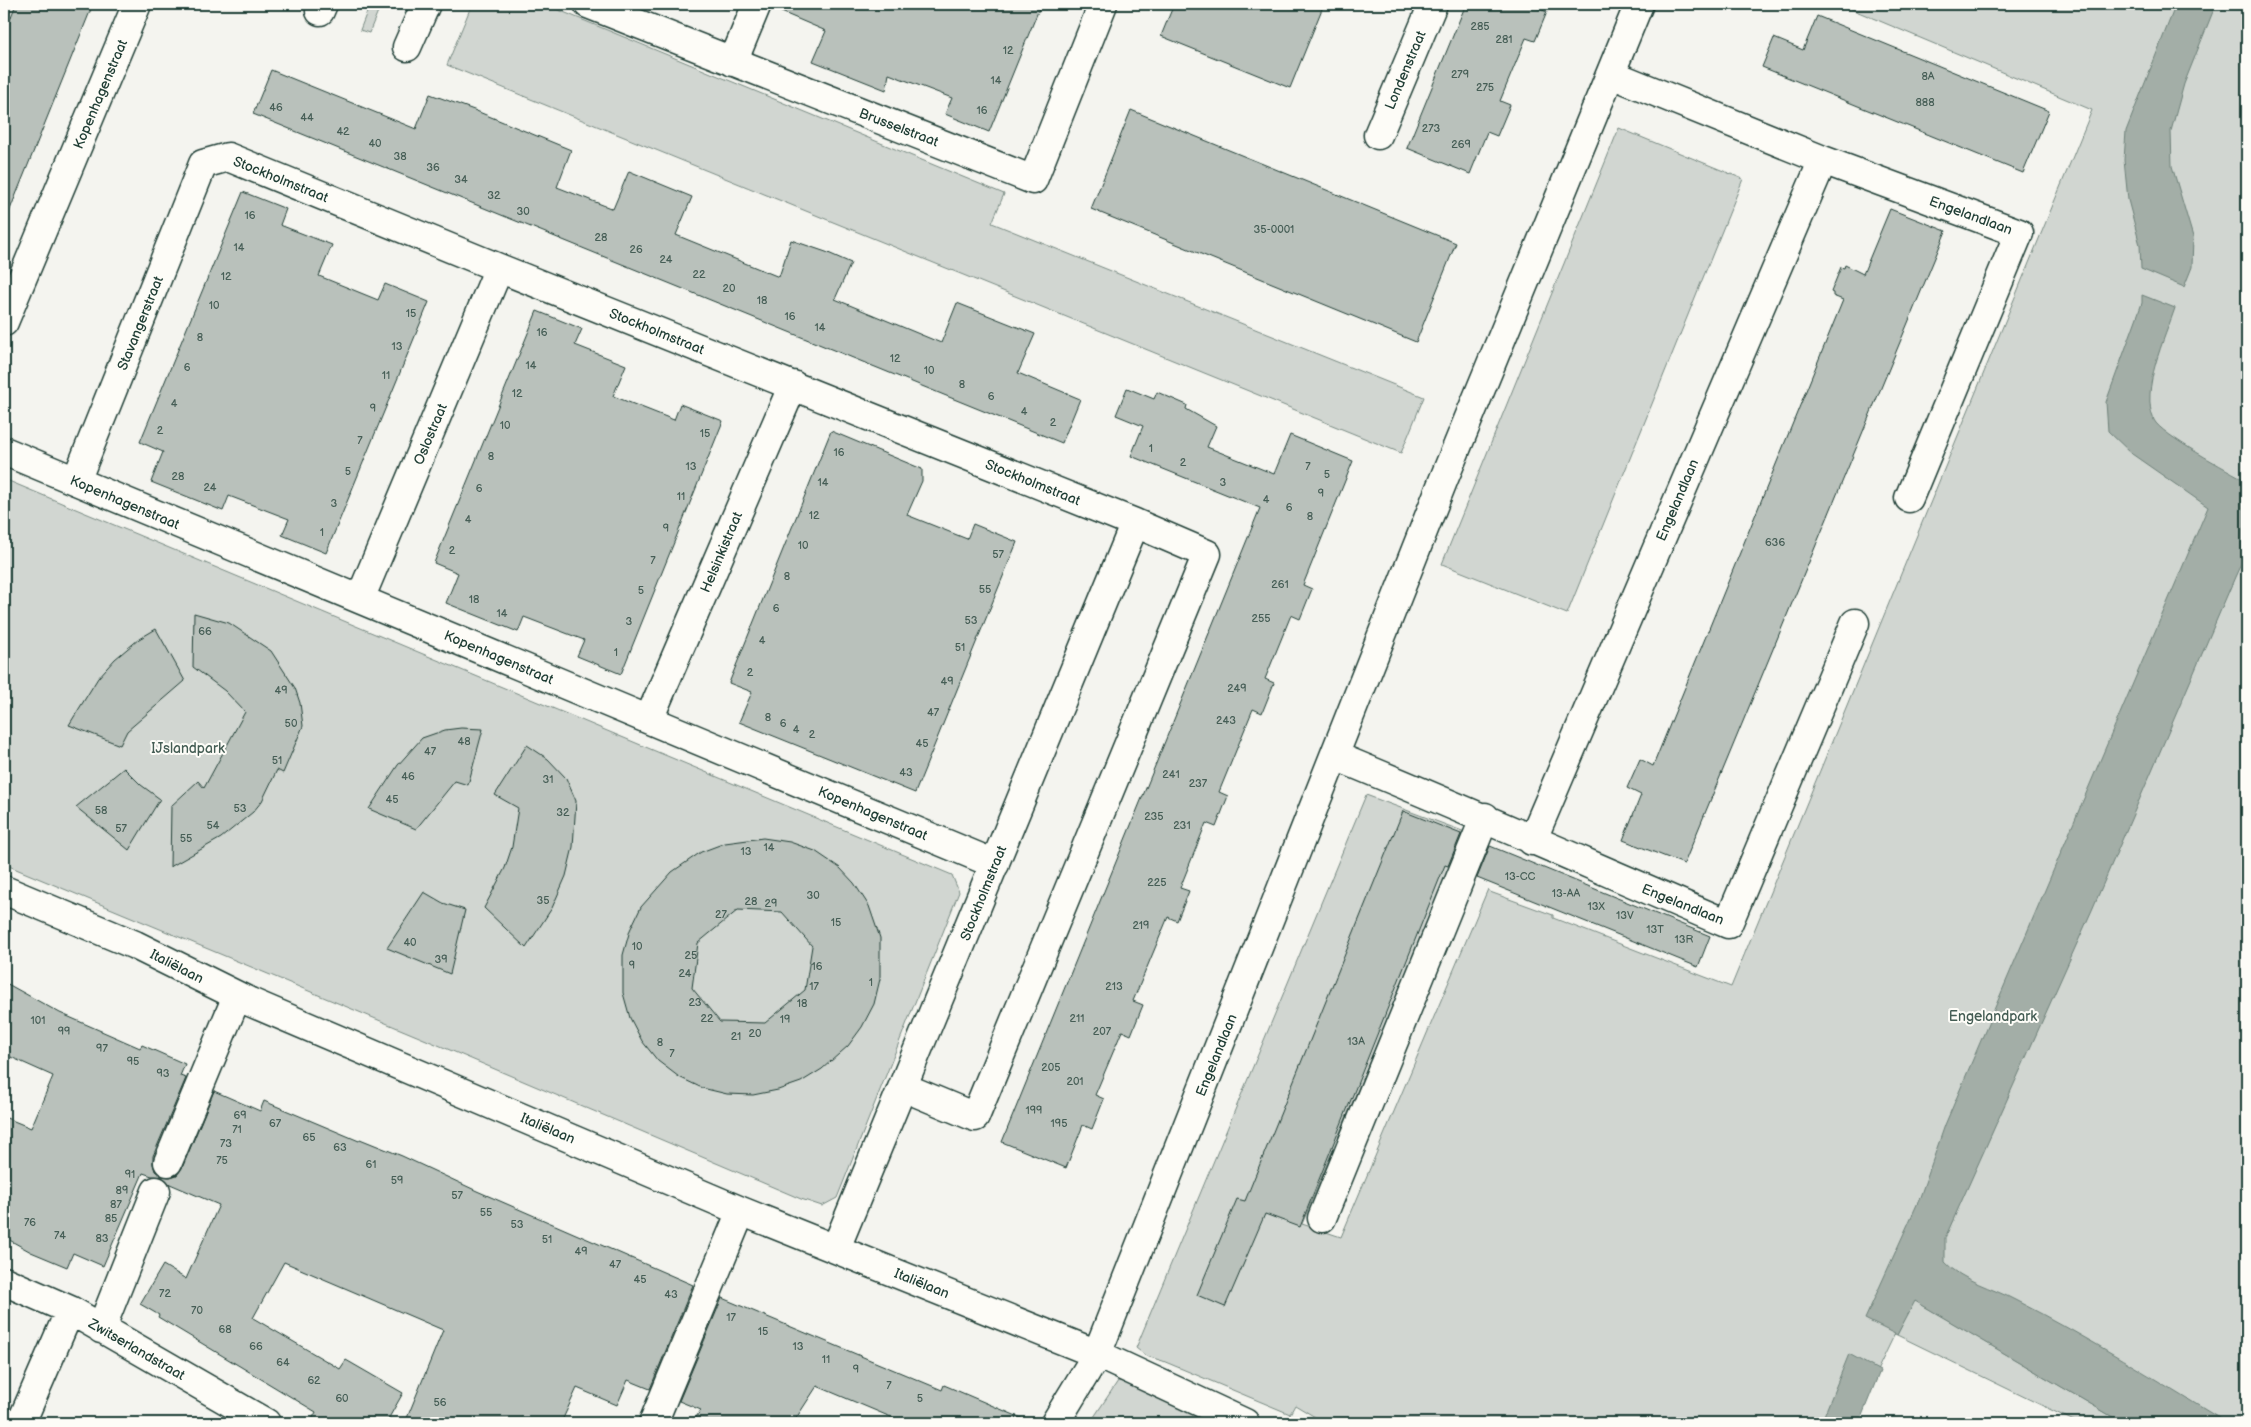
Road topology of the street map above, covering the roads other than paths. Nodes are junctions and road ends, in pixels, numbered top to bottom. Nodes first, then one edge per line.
1 (138, 4) edge
2 (426, 4) edge
3 (588, 4) edge
4 (757, 4) edge
5 (1103, 4) edge
6 (1433, 4) edge
7 (1639, 4) edge
8 (407, 47) dead end
9 (733, 62) junction
10 (1611, 74) junction
11 (1378, 135) dead end
12 (1823, 160) junction
13 (203, 164) joint
14 (500, 268) junction
15 (4, 322) edge
16 (793, 385) junction
17 (4, 451) edge
18 (76, 481) junction
19 (1909, 498) dead end
20 (1135, 523) junction
21 (360, 599) junction
22 (1855, 623) dead end
23 (649, 719) junction
24 (1335, 756) junction
25 (1485, 817) junction
26 (1532, 841) junction
27 (995, 864) junction
28 (4, 890) edge
29 (237, 996) junction
30 (903, 1086) junction
31 (168, 1162) dead end
32 (156, 1191) dead end
33 (741, 1210) junction
34 (1322, 1218) dead end
35 (836, 1248) junction
36 (4, 1281) edge
37 (70, 1310) junction
38 (101, 1329) junction
39 (1097, 1354) junction
40 (21, 1423) edge
41 (266, 1423) edge
42 (654, 1423) edge
43 (1055, 1423) edge
44 (1245, 1423) edge

1 - 15 street, Kopenhagenstraat
2 - 8 street
3 - 9 street, Brusselstraat
4 - 9 street
5 - 9 street, Brusselstraat
6 - 11 street, Londenstraat
7 - 10 street, Engelandlaan
10 - 12 street, Engelandlaan
10 - 24 street, Engelandlaan
12 - 19 street, Engelandlaan
12 - 26 street, Engelandlaan
13 - 14 street, Stockholmstraat
13 - 18 street, Stavangerstraat
14 - 16 street, Stockholmstraat
14 - 21 street, Oslostraat
16 - 20 street, Stockholmstraat
16 - 23 street, Helsinkistraat
17 - 18 street, Kopenhagenstraat
18 - 21 street, Kopenhagenstraat
20 - 27 street, Stockholmstraat
20 - 30 street
21 - 23 street, Kopenhagenstraat
22 - 26 street, Engelandlaan
23 - 27 street, Kopenhagenstraat
24 - 25 street, Engelandlaan
24 - 39 street, Engelandlaan
25 - 26 street, Engelandlaan
25 - 34 street
27 - 30 street, Stockholmstraat
28 - 29 street, Italiëlaan
29 - 31 street
29 - 33 street, Italiëlaan
30 - 35 street, Stockholmstraat
32 - 38 street
33 - 35 street, Italiëlaan
33 - 42 street
35 - 39 street, Italiëlaan
36 - 37 street, Zwitserlandstraat
37 - 38 street, Zwitserlandstraat
37 - 40 street
38 - 41 street, Zwitserlandstraat
39 - 43 street, Engelandlaan
39 - 44 street

